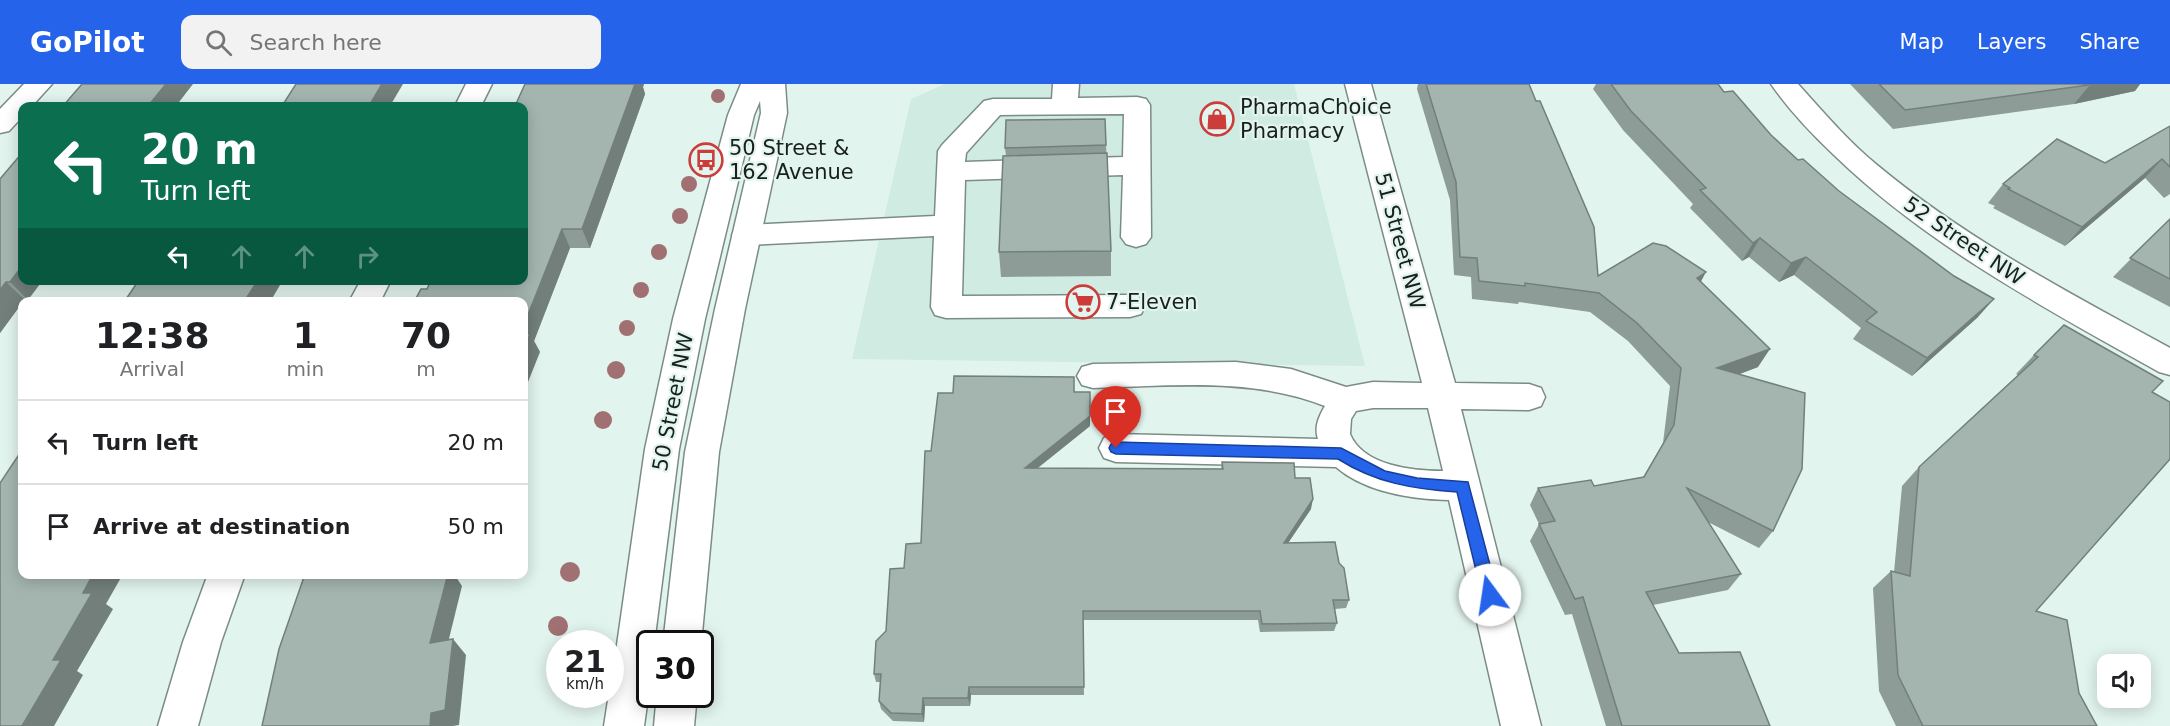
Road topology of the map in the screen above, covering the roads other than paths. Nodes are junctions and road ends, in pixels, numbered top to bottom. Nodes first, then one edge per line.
1 (39, 84) edge
2 (479, 84) edge
3 (754, 84) edge
4 (772, 84) edge
5 (1358, 84) edge
6 (1784, 84) edge
7 (22, 102) edge
8 (470, 102) edge
9 (18, 106) edge
10 (0, 125) edge
11 (1081, 125) edge
12 (1034, 140) junction
13 (1137, 166) junction
14 (952, 171) junction
15 (950, 225) junction
16 (747, 235) junction
17 (1136, 237) dead end
18 (1130, 306) dead end
19 (2170, 363) edge
20 (1093, 376) dead end
21 (1442, 397) junction
22 (1529, 397) dead end
23 (1346, 400) junction
24 (1116, 448) dead end
25 (1341, 453) junction
26 (1463, 486) junction
27 (225, 579) edge
28 (683, 630) edge
29 (676, 708) edge
30 (178, 726) edge
31 (624, 726) edge
32 (674, 726) edge
33 (1521, 726) edge

1 - 7 street
2 - 8 street
3 - 31 street, 50 Street NW
4 - 16 street, 50 Street NW
5 - 21 street, 51 Street NW
6 - 19 street, 52 Street NW
9 - 10 street
11 - 12 street
11 - 12 street
11 - 13 street
11 - 13 street
12 - 14 street
12 - 14 street
13 - 17 street
14 - 15 street
15 - 16 street
15 - 18 street
16 - 28 street, 50 Street NW
20 - 23 street
21 - 22 street
21 - 23 street
21 - 26 street, 51 Street NW
23 - 25 street
24 - 25 street
25 - 26 street
26 - 33 street, 51 Street NW
27 - 30 street
29 - 32 street

